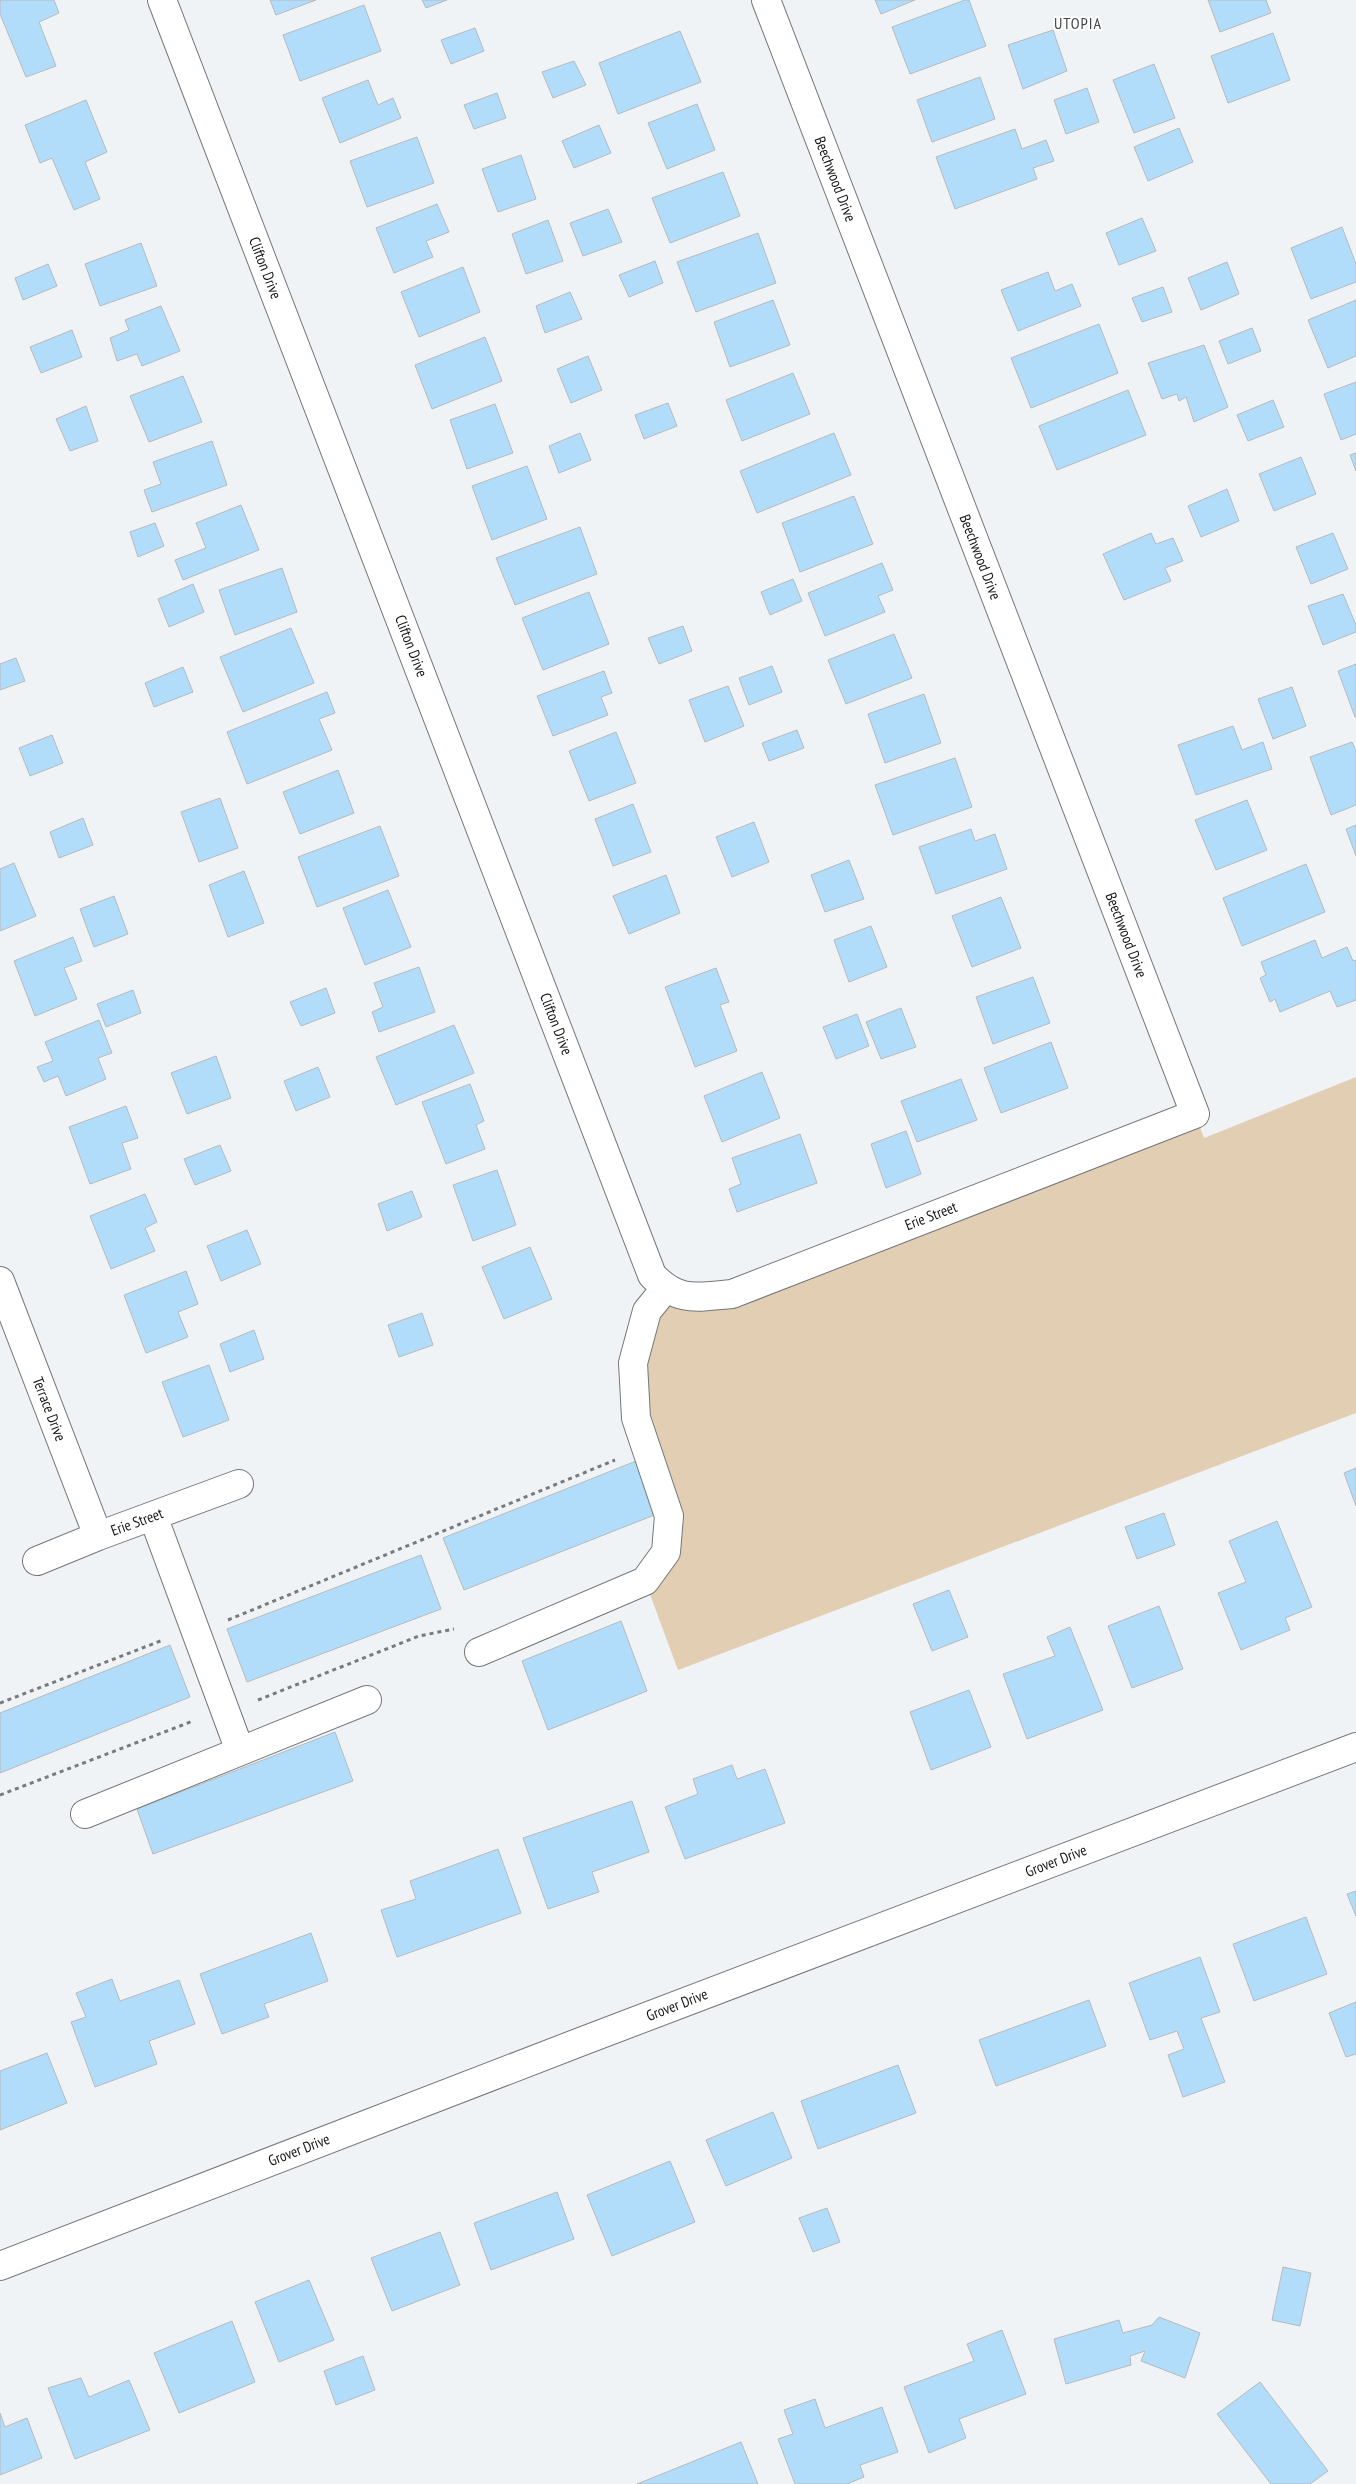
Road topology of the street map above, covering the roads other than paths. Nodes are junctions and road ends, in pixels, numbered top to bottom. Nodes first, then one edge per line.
1 (162, 0) edge
2 (766, 0) edge
3 (1194, 1114) joint
4 (0, 1281) edge
5 (665, 1289) junction
6 (239, 1484) dead end
7 (153, 1516) junction
8 (98, 1536) junction
9 (36, 1561) dead end
10 (479, 1652) dead end
11 (367, 1700) dead end
12 (1356, 1747) edge
13 (240, 1751) junction
14 (85, 1814) dead end
15 (0, 2266) edge

1 - 5 street, Clifton Drive
2 - 3 street, Beechwood Drive
3 - 5 street, Erie Street
4 - 8 street, Terrace Drive
5 - 10 street
6 - 7 street, Erie Street
7 - 8 street, Erie Street
7 - 13 street
8 - 9 street, Erie Street
11 - 13 street
12 - 15 street, Grover Drive
13 - 14 street

